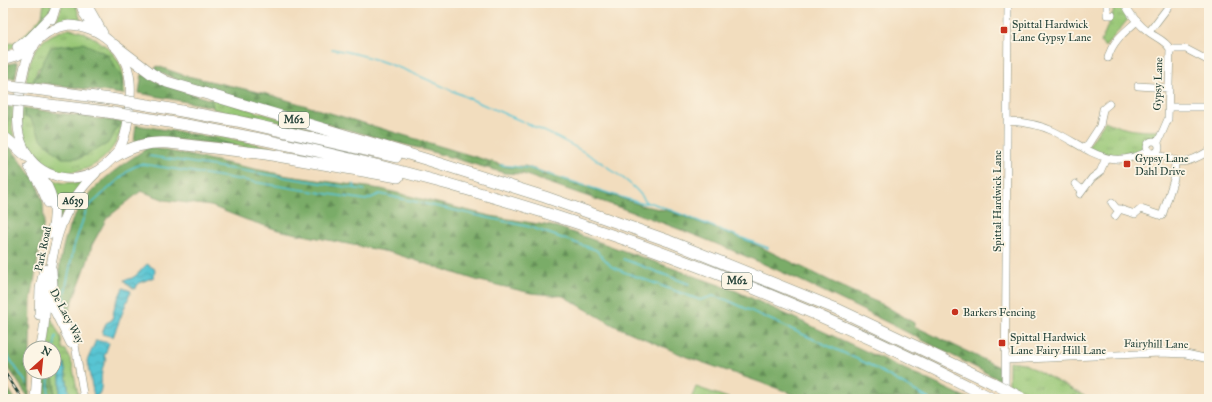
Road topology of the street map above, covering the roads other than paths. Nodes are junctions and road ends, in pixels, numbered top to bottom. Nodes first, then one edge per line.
1 (57, 3) edge
2 (80, 3) edge
3 (86, 3) edge
4 (1008, 3) edge
5 (1107, 3) edge
6 (1125, 3) edge
7 (1168, 7) dead end
8 (54, 13) junction
9 (1112, 15) dead end
10 (1137, 21) junction
11 (96, 31) junction
12 (1149, 32) junction
13 (41, 37) junction
14 (110, 42) junction
15 (33, 46) junction
16 (17, 47) joint
17 (1170, 49) junction
18 (3, 54) edge
19 (1108, 58) dead end
20 (3, 59) edge
21 (1207, 60) dead end
22 (3, 85) edge
23 (1138, 86) dead end
24 (1169, 88) junction
25 (3, 99) edge
26 (1106, 103) dead end
27 (1169, 107) junction
28 (1209, 107) edge
29 (1008, 121) junction
30 (6, 138) edge
31 (1085, 149) junction
32 (1156, 149) junction
33 (1209, 151) edge
34 (27, 156) junction
35 (114, 157) junction
36 (1106, 158) junction
37 (1175, 162) junction
38 (35, 165) junction
39 (102, 168) junction
40 (482, 178) junction
41 (1075, 184) dead end
42 (476, 191) junction
43 (1112, 203) dead end
44 (1120, 209) junction
45 (1115, 216) dead end
46 (53, 239) junction
47 (53, 252) junction
48 (40, 289) junction
49 (46, 298) junction
50 (39, 340) edge
51 (40, 340) edge
52 (75, 353) junction
53 (1209, 359) edge
54 (1006, 360) junction
55 (36, 380) edge
56 (991, 398) edge
57 (1022, 398) edge
58 (35, 399) edge
59 (84, 399) edge
60 (1005, 399) edge

1 - 8 main road, A639
2 - 11 main road, A639
3 - 14 main road
4 - 29 street, Spittal Hardwick Lane
5 - 9 street
6 - 10 street, Gypsy Lane
7 - 12 street
8 - 13 main road, A639
8 - 16 main road
10 - 12 street, Gypsy Lane
10 - 19 street
11 - 13 main road, A639
11 - 14 main road, A639
12 - 17 street, Gypsy Lane
13 - 15 main road, A639
14 - 35 main road, A639
14 - 40 highway, M62
15 - 20 highway
15 - 34 main road, A639
16 - 18 highway
17 - 21 street
17 - 24 street, Gypsy Lane
22 - 40 highway, M62, bridge
23 - 24 street
24 - 27 street, Gypsy Lane
25 - 42 highway, M62, bridge
26 - 31 street
27 - 28 street
27 - 32 street, Gypsy Lane
29 - 31 street
29 - 54 street, Spittal Hardwick Lane
30 - 34 highway
30 - 46 main road
31 - 36 street
32 - 36 street
32 - 37 street
33 - 37 street
34 - 38 main road, A639
35 - 39 main road, A639
35 - 42 highway
36 - 41 street
37 - 44 street
38 - 39 main road, A639
38 - 46 main road, Park Road / A639
39 - 46 main road, Park Road / A639
40 - 57 highway, M62, bridge
42 - 56 highway, M62
43 - 44 street
44 - 45 street
46 - 47 main road, Park Road
46 - 48 main road, Park Road
47 - 49 main road, Park Road
47 - 52 street, De Lacy Way
48 - 49 street, De Lacy Way
48 - 50 main road, Park Road
49 - 51 main road, Park Road
49 - 52 street, De Lacy Way
52 - 59 street, De Lacy Way
53 - 54 street, Fairyhill Lane
54 - 60 street, Spittal Hardwick Lane
55 - 58 main road

